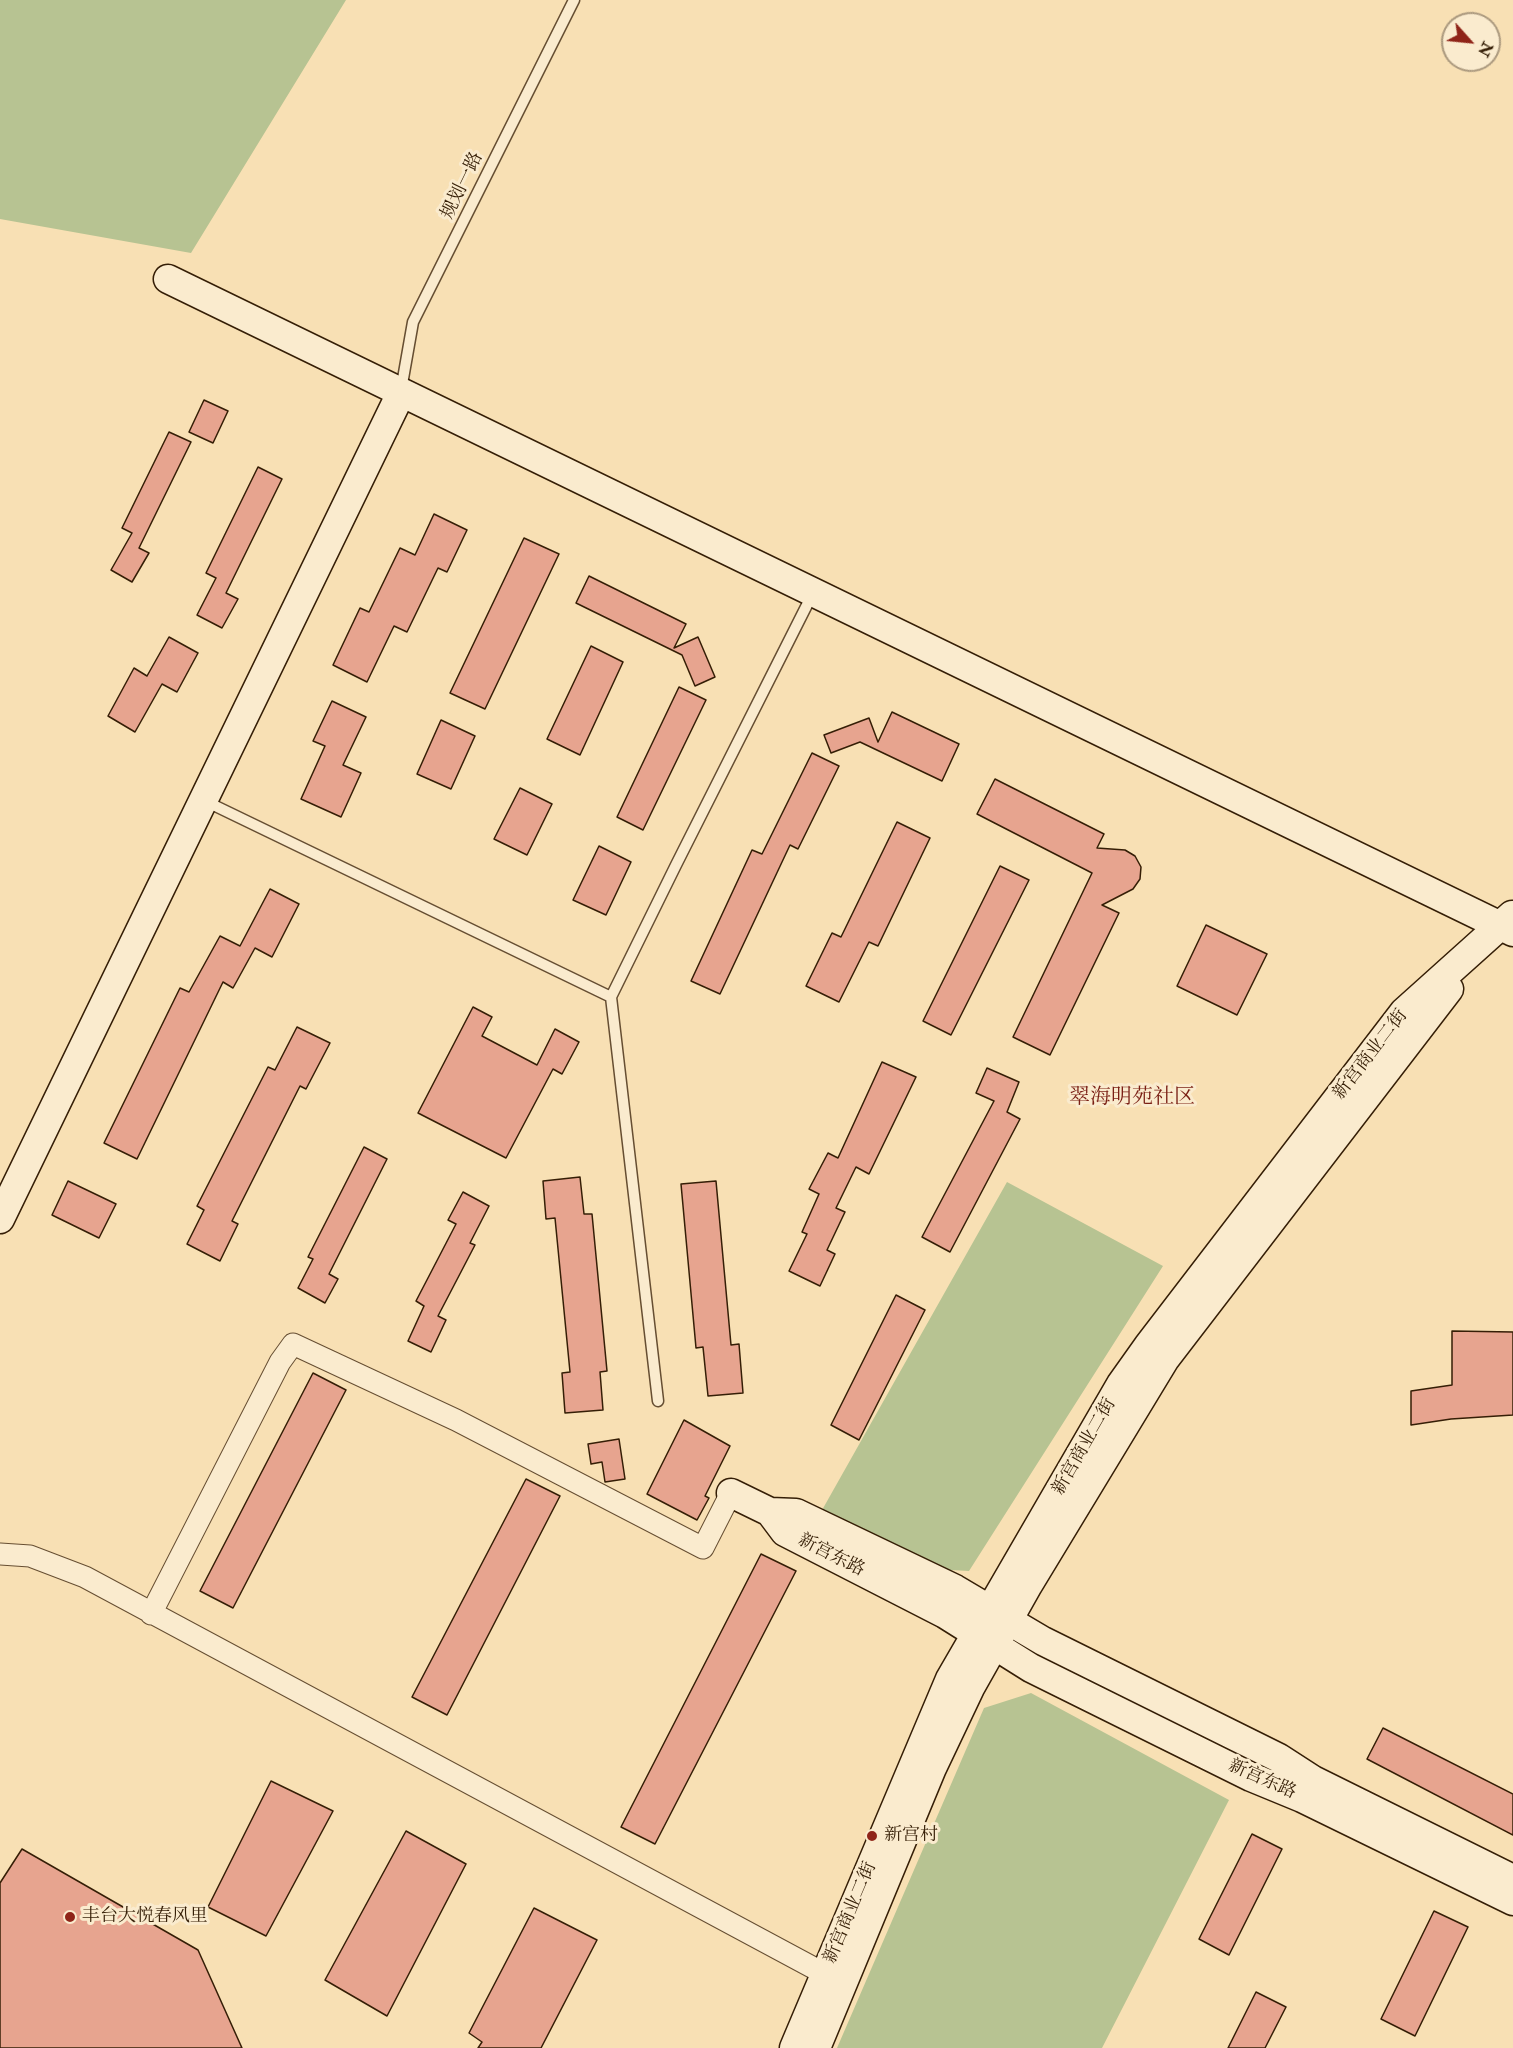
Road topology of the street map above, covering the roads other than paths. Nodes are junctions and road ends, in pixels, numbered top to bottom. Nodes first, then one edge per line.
1 (574, 0) edge
2 (168, 279) dead end
3 (401, 393) junction
4 (813, 593) junction
5 (203, 800) junction
6 (1508, 924) edge
7 (612, 997) junction
8 (0, 1219) edge
9 (658, 1401) dead end
10 (731, 1493) joint
11 (0, 1554) edge
12 (151, 1614) junction
13 (992, 1627) junction
14 (1513, 1879) edge
15 (1513, 1901) edge
16 (825, 1974) junction
17 (794, 2048) edge
18 (816, 2048) edge

1 - 3 lane, 规划一路
2 - 3 street
3 - 4 street
3 - 5 street
4 - 6 street
4 - 7 lane
5 - 7 lane
5 - 8 street
6 - 13 street, 新宫商业二街
7 - 9 lane
10 - 12 street
10 - 13 street, 新宫东路
11 - 12 street
12 - 16 street
13 - 14 street, 新宫东路
13 - 15 street, 新宫东路
13 - 16 street, 新宫商业二街
13 - 18 street, 新宫商业二街
16 - 17 street, 新宫商业二街

